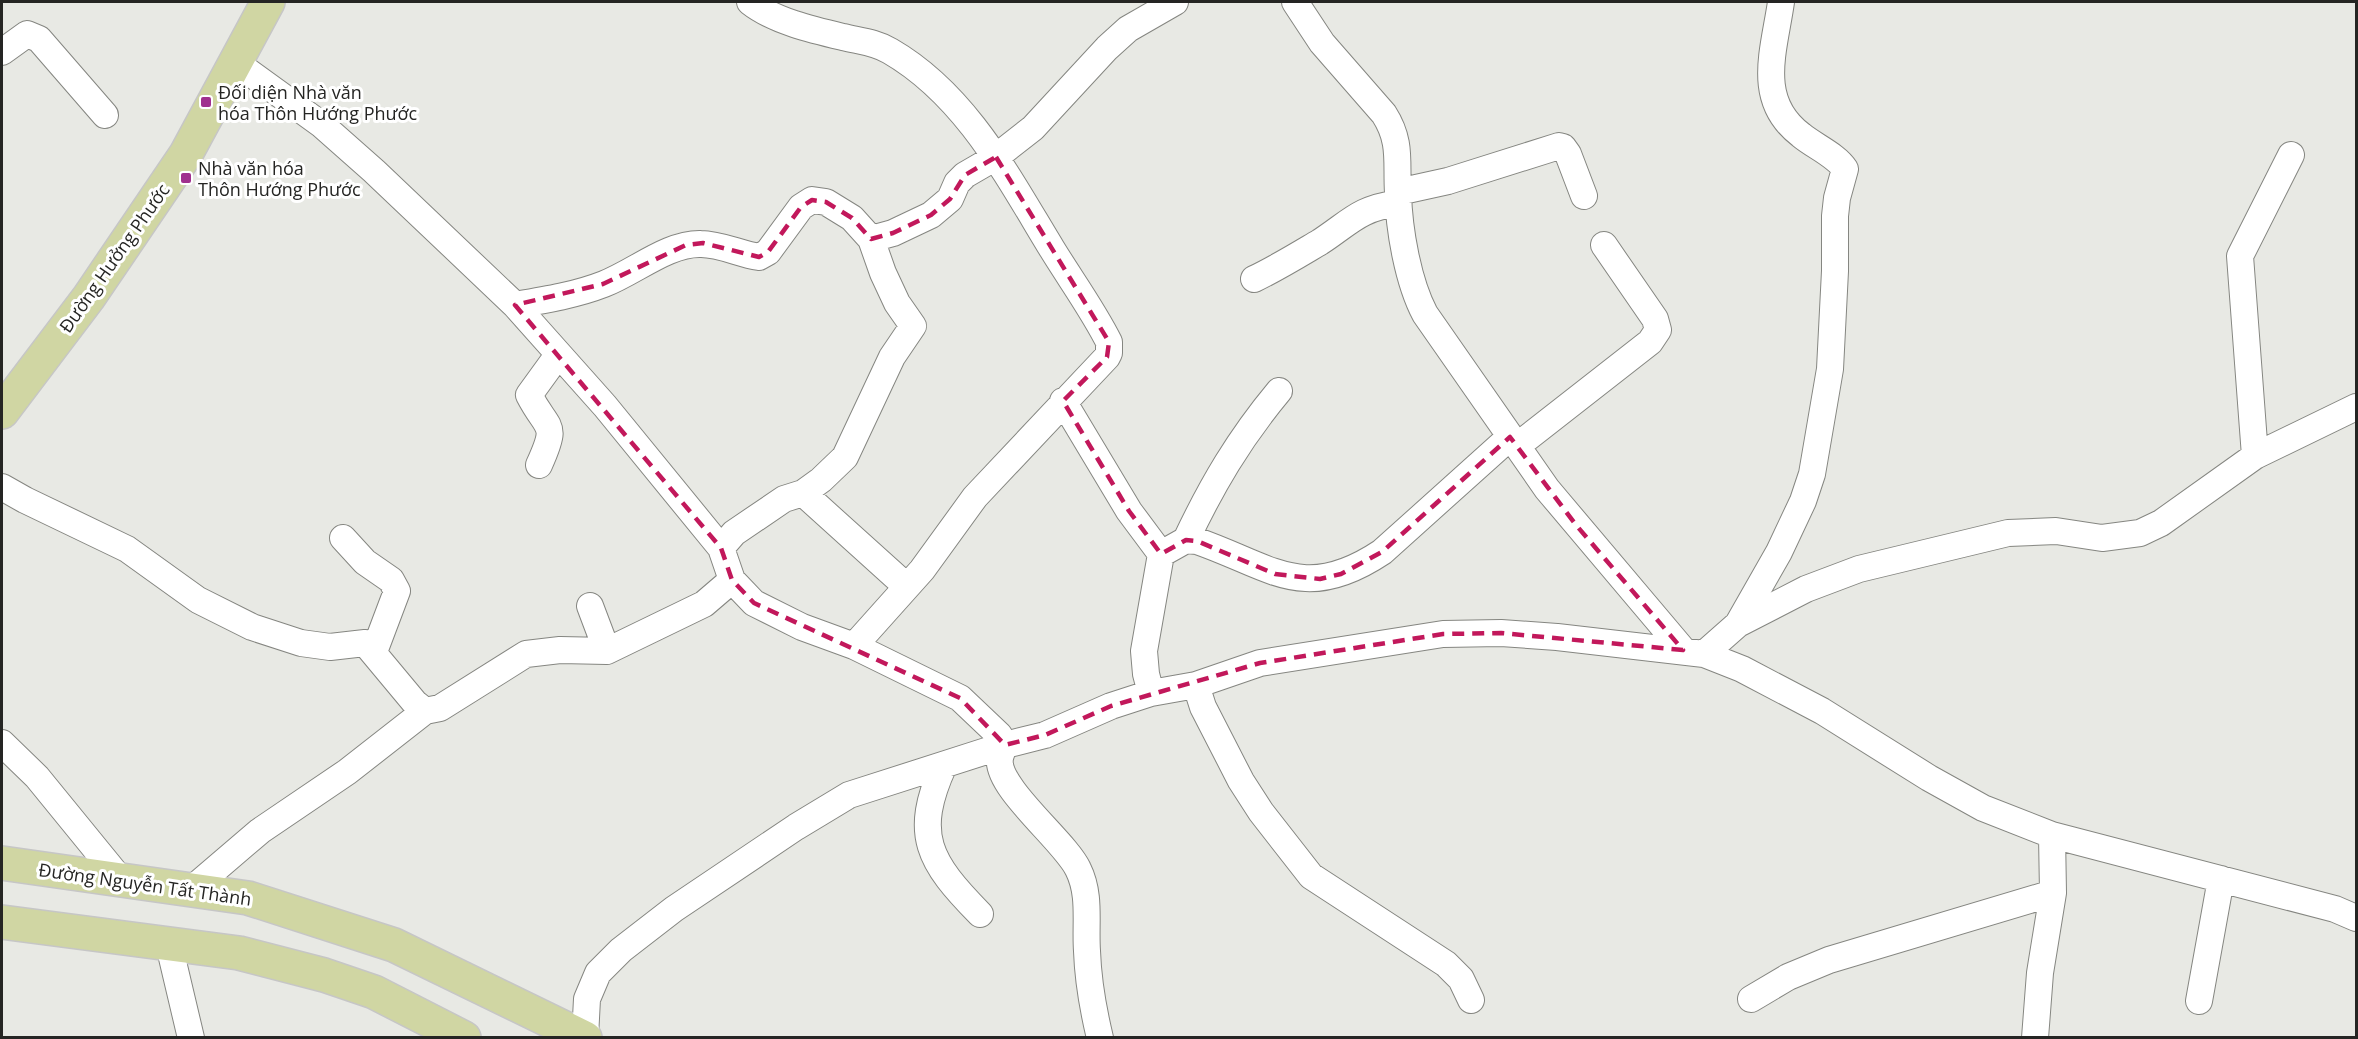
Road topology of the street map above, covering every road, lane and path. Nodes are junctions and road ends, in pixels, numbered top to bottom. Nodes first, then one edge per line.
1 (268, 2) edge
2 (750, 2) edge
3 (1175, 2) edge
4 (1295, 2) edge
5 (1781, 2) edge
6 (2, 52) edge
7 (235, 62) junction
8 (105, 115) dead end
9 (2291, 155) dead end
10 (996, 157) junction
11 (1584, 196) dead end
12 (1398, 197) junction
13 (871, 239) junction
14 (1604, 245) dead end
15 (1254, 279) dead end
16 (515, 305) junction
17 (558, 355) junction
18 (1279, 391) dead end
19 (1063, 401) junction
20 (2356, 407) edge
21 (2, 412) edge
22 (1514, 441) junction
23 (2256, 456) junction
24 (539, 465) dead end
25 (2, 487) edge
26 (803, 493) junction
27 (343, 538) dead end
28 (1186, 540) junction
29 (721, 548) junction
30 (1161, 554) junction
31 (732, 580) junction
32 (906, 586) junction
33 (590, 606) dead end
34 (1738, 624) junction
35 (854, 646) junction
36 (607, 651) junction
37 (374, 652) junction
38 (1694, 652) junction
39 (1196, 685) junction
40 (1151, 693) junction
41 (425, 711) junction
42 (2, 743) edge
43 (1005, 745) junction
44 (944, 765) junction
45 (2052, 835) junction
46 (2, 863) edge
47 (2221, 879) junction
48 (121, 880) junction
49 (191, 890) junction
50 (2053, 893) junction
51 (980, 914) dead end
52 (2356, 918) edge
53 (2, 922) edge
54 (169, 945) junction
55 (394, 945) junction
56 (374, 992) junction
57 (1751, 999) dead end
58 (1471, 1000) dead end
59 (2199, 1001) dead end
60 (585, 1037) edge
61 (191, 1038) edge
62 (464, 1038) edge
63 (1100, 1038) edge
64 (2035, 1038) edge

1 - 7 main road, Đường Hưởng Phước
2 - 10 street
3 - 10 street
4 - 12 street
5 - 34 street
6 - 8 street
7 - 16 street
7 - 21 main road, Đường Hưởng Phước
9 - 23 street
10 - 13 street
10 - 19 street
11 - 12 street
12 - 15 street
12 - 22 street
13 - 16 street
13 - 26 street
14 - 22 street
16 - 17 street
17 - 24 street
17 - 29 street
18 - 28 street
19 - 30 street
19 - 32 street
20 - 23 street
22 - 28 street
22 - 38 street
23 - 34 street
25 - 37 street
26 - 29 street
26 - 32 street
27 - 37 street
28 - 30 street
29 - 31 street
30 - 40 street
31 - 35 street
31 - 36 street
32 - 35 street
33 - 36 street
34 - 38 street
35 - 43 street
36 - 41 street
37 - 41 street
38 - 39 street
38 - 45 street
39 - 40 street
39 - 58 street
40 - 43 street
41 - 49 street
42 - 48 street
43 - 44 street
43 - 63 street
44 - 51 street
44 - 60 street
45 - 47 street
45 - 50 street
46 - 48 main road, Đường Nguyễn Tất Thành
47 - 52 street
47 - 59 street
48 - 49 main road, Đường Nguyễn Tất Thành
49 - 55 main road, Đường Nguyễn Tất Thành
50 - 57 street
50 - 64 street
53 - 54 main road
54 - 56 main road
54 - 61 street
55 - 56 main road
55 - 60 main road, Đường Nguyễn Tất Thành
56 - 62 main road

